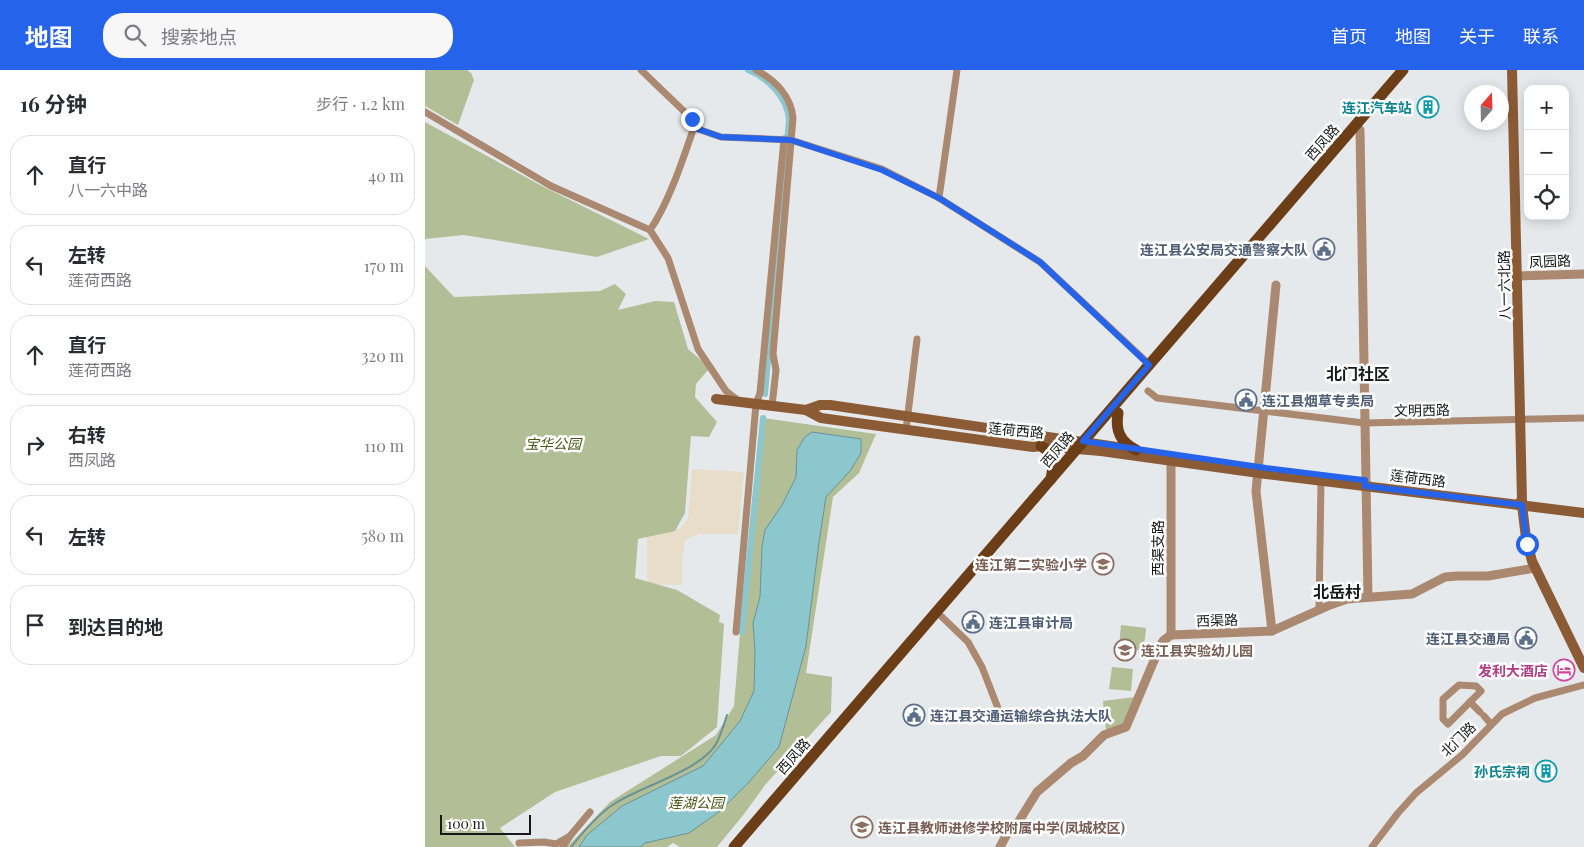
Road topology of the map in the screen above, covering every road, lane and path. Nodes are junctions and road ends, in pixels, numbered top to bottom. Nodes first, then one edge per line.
1 (641, 70) edge
2 (757, 70) edge
3 (957, 70) edge
4 (1403, 70) edge
5 (1412, 70) edge
6 (1512, 70) edge
7 (425, 112) edge
8 (695, 124) junction
9 (1360, 130) junction
10 (788, 140) junction
11 (939, 198) junction
12 (650, 230) junction
13 (1584, 274) edge
14 (1517, 276) junction
15 (1276, 285) dead end
16 (917, 339) dead end
17 (1149, 365) junction
18 (1148, 391) dead end
19 (716, 400) dead end
20 (742, 403) junction
21 (756, 404) junction
22 (772, 406) junction
23 (806, 410) junction
24 (1264, 410) junction
25 (1118, 412) junction
26 (907, 416) junction
27 (1584, 418) edge
28 (1520, 420) junction
29 (1365, 423) junction
30 (906, 430) junction
31 (1042, 441) junction
32 (1084, 446) junction
33 (1136, 450) junction
34 (1171, 461) junction
35 (1259, 470) junction
36 (1050, 480) junction
37 (1321, 480) junction
38 (1365, 483) junction
39 (1522, 502) junction
40 (1584, 508) edge
41 (1584, 513) edge
42 (1535, 568) junction
43 (1368, 597) junction
44 (1319, 610) junction
45 (942, 617) junction
46 (736, 632) dead end
47 (1272, 632) junction
48 (1171, 635) junction
49 (1584, 668) edge
50 (1584, 685) edge
51 (1470, 702) junction
52 (1001, 716) dead end
53 (1491, 724) junction
54 (590, 812) dead end
55 (570, 836) junction
56 (519, 843) dead end
57 (543, 844) edge
58 (563, 847) edge
59 (734, 847) edge
60 (744, 847) edge
61 (999, 847) edge
62 (1372, 847) edge

1 - 8 street
2 - 10 street
3 - 11 street
4 - 17 main road, 西凤路
5 - 9 main road, 西凤路
6 - 14 main road, 八一六北路
7 - 12 street
8 - 10 street
8 - 12 street
9 - 25 main road, 西凤路
9 - 29 street
10 - 11 street
10 - 21 street
10 - 22 street
11 - 17 street
12 - 20 street
13 - 14 street, 凤园路
14 - 28 main road, 八一六北路
15 - 24 street
16 - 26 street
17 - 32 main road, 西凤路
18 - 24 street, 文明西路
19 - 20 main road, 莲荷西路
20 - 21 main road, 莲荷西路
21 - 22 main road, 莲荷西路
21 - 46 street
22 - 23 main road, 莲荷西路
23 - 26 main road, 莲荷西路
23 - 30 main road, 莲荷西路
24 - 29 street, 文明西路
24 - 35 street
25 - 32 main road, 西凤路
25 - 33 main road
26 - 30 street
26 - 31 main road, 莲荷西路
27 - 28 street, 文明西路
28 - 29 street, 文明西路
28 - 39 main road, 八一六北路
29 - 38 street
30 - 31 main road, 莲荷西路
31 - 32 main road, 莲荷西路
31 - 36 main road
32 - 33 main road, 莲荷西路
32 - 34 main road, 莲荷西路
32 - 36 main road, 西凤路
32 - 45 main road, 西凤路
33 - 35 main road, 莲荷西路
34 - 35 main road, 莲荷西路
34 - 48 street, 西渠支路
35 - 37 main road, 莲荷西路
35 - 38 main road, 莲荷西路
35 - 47 street
36 - 59 main road, 西凤路
37 - 38 main road, 莲荷西路
37 - 44 street
38 - 39 main road, 莲荷西路
38 - 43 street
39 - 40 main road
39 - 41 main road
39 - 42 main road, 八一六北路
42 - 43 street, 西渠路
42 - 49 main road, 八一六北路
43 - 44 street, 西渠路
44 - 47 street, 西渠路
45 - 52 street
45 - 60 main road, 西凤路
47 - 48 street, 西渠路
48 - 61 street
50 - 53 street, 北门路
51 - 51 street
51 - 53 street
53 - 62 street, 北门路
54 - 55 street
55 - 57 street
55 - 58 street
56 - 57 street

